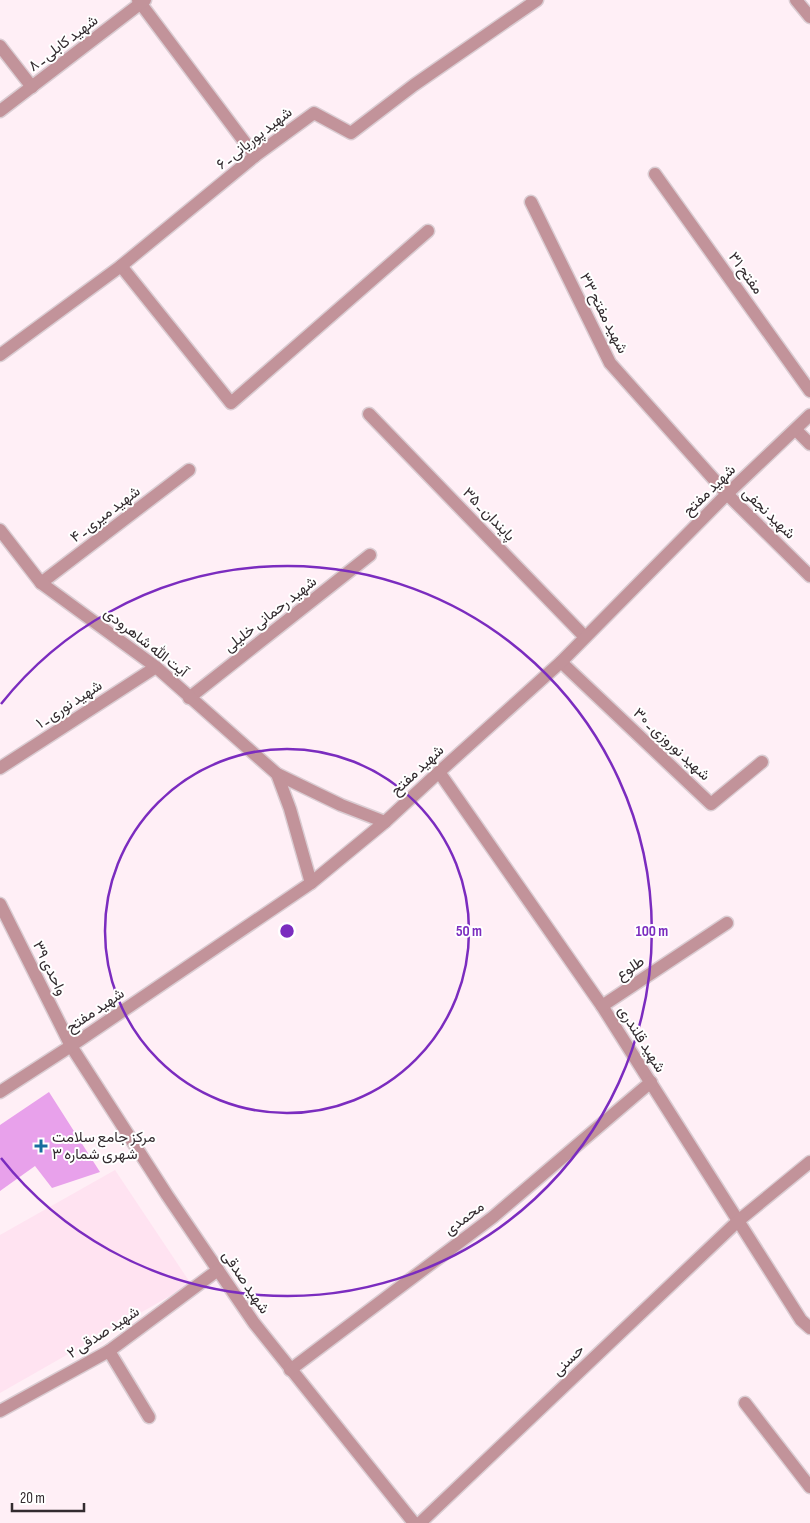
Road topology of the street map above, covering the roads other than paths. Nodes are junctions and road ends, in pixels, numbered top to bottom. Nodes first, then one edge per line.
1 (537, 0) edge
2 (796, 0) edge
3 (141, 1) edge
4 (810, 17) edge
5 (0, 46) edge
6 (32, 87) junction
7 (0, 111) edge
8 (255, 156) junction
9 (655, 174) dead end
10 (531, 202) dead end
11 (428, 231) dead end
12 (121, 266) junction
13 (0, 355) edge
14 (810, 391) edge
15 (369, 414) dead end
16 (810, 415) edge
17 (796, 430) junction
18 (810, 444) edge
19 (189, 470) dead end
20 (727, 494) junction
21 (0, 530) edge
22 (370, 555) dead end
23 (810, 576) edge
24 (41, 583) junction
25 (585, 637) junction
26 (561, 662) junction
27 (156, 667) junction
28 (189, 698) junction
29 (762, 762) dead end
30 (0, 768) edge
31 (438, 772) junction
32 (277, 774) junction
33 (385, 822) junction
34 (311, 883) junction
35 (0, 904) edge
36 (727, 923) dead end
37 (602, 1006) junction
38 (71, 1046) junction
39 (651, 1082) junction
40 (0, 1092) edge
41 (810, 1162) edge
42 (738, 1221) junction
43 (218, 1270) junction
44 (810, 1328) edge
45 (109, 1351) junction
46 (290, 1370) junction
47 (745, 1403) dead end
48 (0, 1411) edge
49 (149, 1417) dead end
50 (810, 1486) edge
51 (414, 1523) edge
52 (420, 1523) edge

1 - 8 street, شهید پوریانی ـ ۶
2 - 4 street
3 - 6 street, شهید کابلی ـ ۸
3 - 8 street
5 - 6 street
6 - 7 street, شهید کابلی ـ ۸
8 - 12 street, شهید پوریانی ـ ۶
9 - 14 street, مفتح ۳۱
10 - 20 street, شهید مفتح ۳۳
11 - 12 street
12 - 13 street, شهید پوریانی ـ ۶
15 - 25 street, پایندان ـ ۳۵
16 - 17 street, شهید مفتح
17 - 18 street
17 - 20 street, شهید مفتح
19 - 24 street, شهید میری ـ ۴
20 - 23 street, شهید نجفی
20 - 25 street, شهید مفتح
21 - 24 street, آیت الله شاهرودی
22 - 28 street, شهید رحمانی خلیلی
24 - 27 street, آیت الله شاهرودی
25 - 26 street, شهید مفتح
26 - 29 street, شهید نوروزی ـ ۳۰
26 - 31 street, شهید مفتح
27 - 28 street, آیت الله شاهرودی
27 - 30 street, شهید نوری ـ ۱
28 - 32 street, آیت الله شاهرودی
31 - 33 street, شهید مفتح
31 - 37 street, شهید قلندری
32 - 33 street
32 - 34 street
33 - 34 street, شهید مفتح
34 - 38 street, شهید مفتح
35 - 38 street, واحدی ۳۹
36 - 37 street, طلوع
37 - 39 street, شهید قلندری
38 - 40 street, شهید مفتح
38 - 43 street, شهید صدقی
39 - 42 street, شهید قلندری
39 - 46 street, محمدی
41 - 42 street, حسنی
42 - 44 street, شهید قلندری
42 - 52 street, حسنی
43 - 45 street, شهید صدقی ۲
43 - 46 street, شهید صدقی
45 - 48 street, شهید صدقی ۲
45 - 49 street
46 - 51 street, شهید صدقی
47 - 50 street

